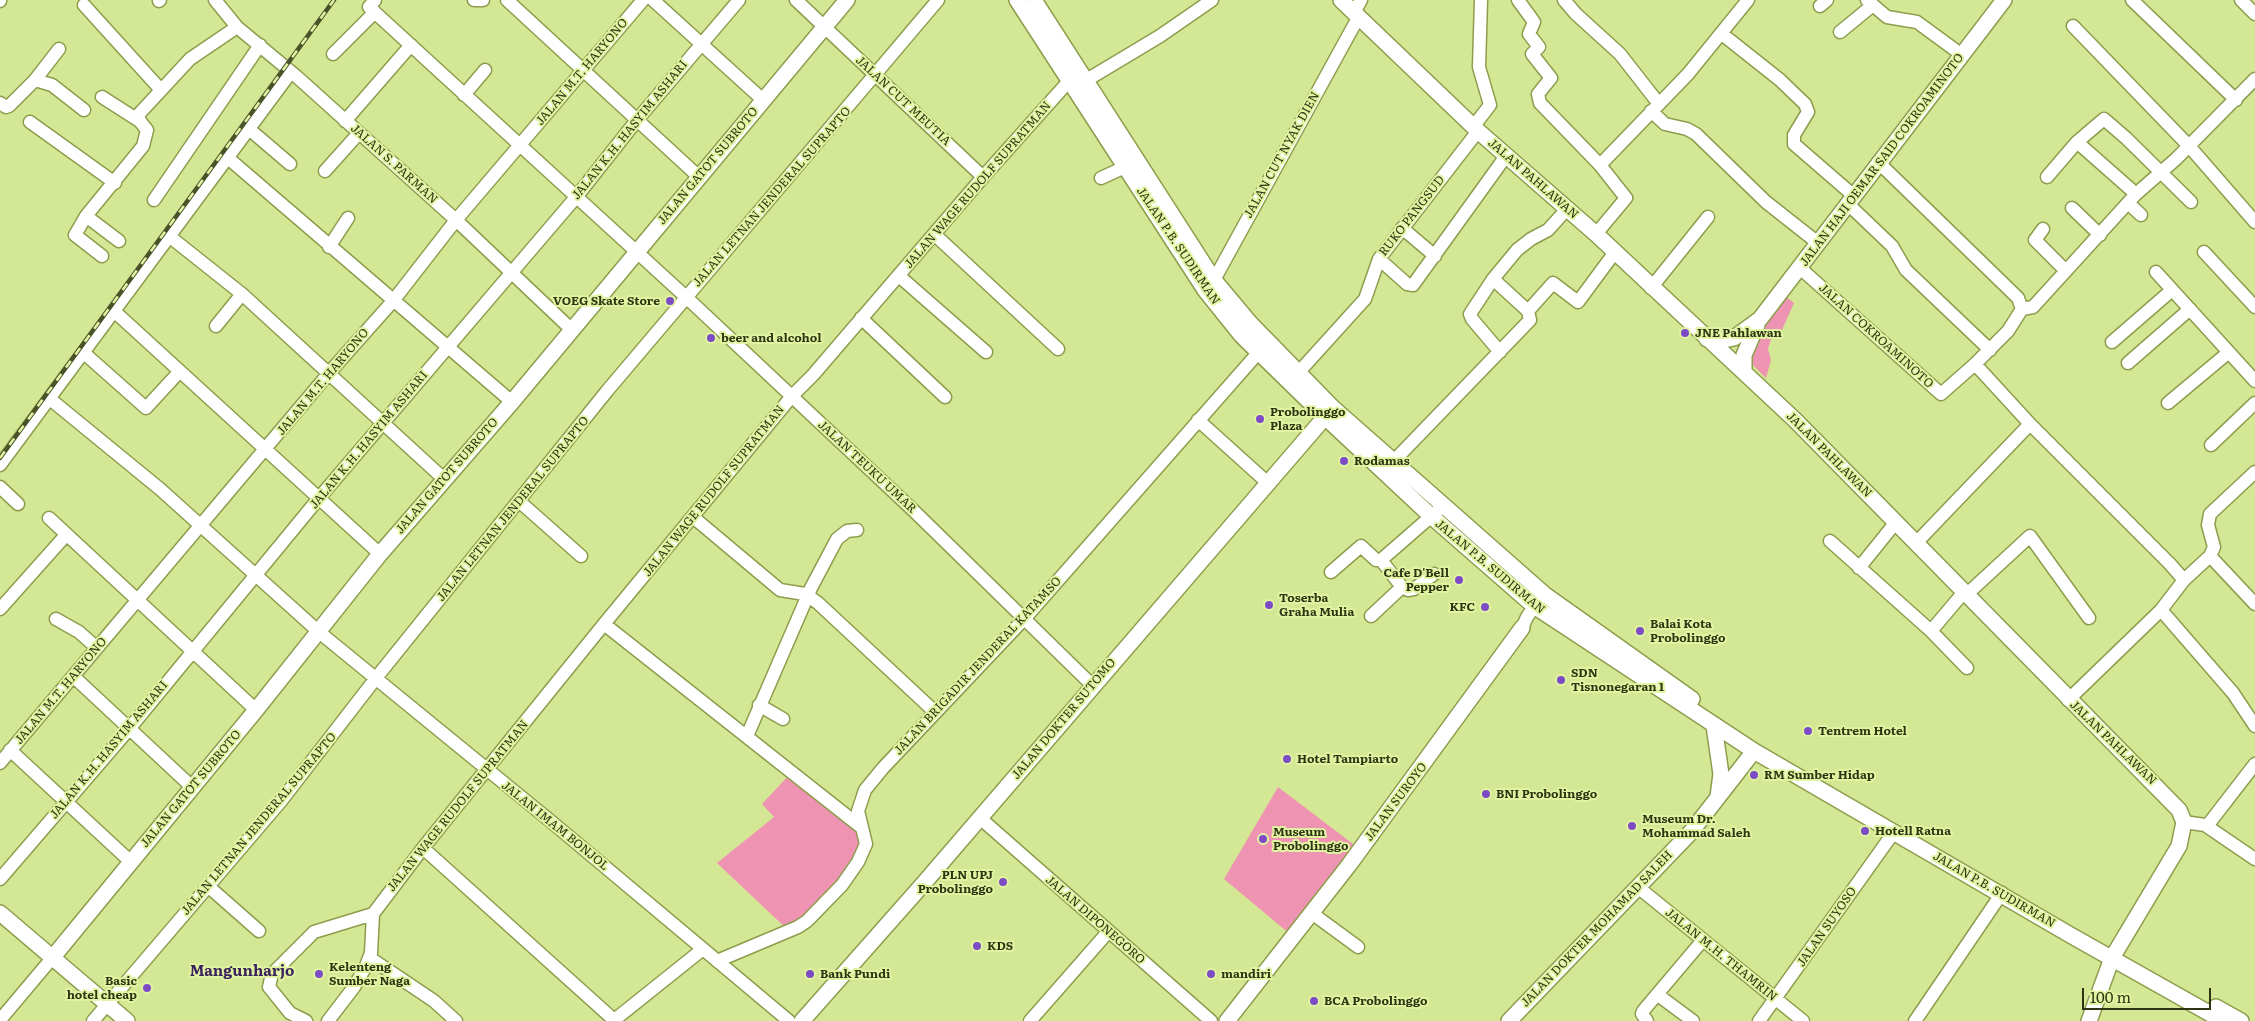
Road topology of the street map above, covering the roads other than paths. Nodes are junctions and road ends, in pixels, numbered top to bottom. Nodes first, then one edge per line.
1 (215, 0) edge
2 (474, 0) edge
3 (483, 0) edge
4 (507, 0) edge
5 (643, 0) edge
6 (653, 0) edge
7 (739, 0) edge
8 (796, 0) edge
9 (847, 0) edge
10 (938, 0) edge
11 (1017, 0) edge
12 (1034, 0) edge
13 (1212, 0) edge
14 (1341, 0) edge
15 (1481, 0) edge
16 (1518, 0) edge
17 (1564, 0) edge
18 (1748, 0) edge
19 (2004, 0) edge
20 (2132, 0) edge
21 (2241, 0) edge
22 (1870, 3) edge
23 (84, 5) dead end
24 (375, 6) edge
25 (2254, 9) edge
26 (1357, 10) edge
27 (823, 26) junction
28 (2073, 26) dead end
29 (237, 27) junction
30 (1840, 32) dead end
31 (1722, 34) junction
32 (701, 44) junction
33 (260, 45) junction
34 (411, 45) junction
35 (58, 49) dead end
36 (333, 54) dead end
37 (1962, 55) junction
38 (584, 69) junction
39 (485, 70) dead end
40 (294, 74) junction
41 (876, 76) junction
42 (2255, 79) edge
43 (35, 80) junction
44 (1069, 81) junction
45 (1085, 81) junction
46 (161, 90) junction
47 (464, 94) junction
48 (102, 97) dead end
49 (763, 100) junction
50 (2236, 100) junction
51 (0, 103) edge
52 (1655, 108) junction
53 (84, 110) dead end
54 (637, 120) junction
55 (345, 121) junction
56 (30, 122) dead end
57 (141, 122) junction
58 (249, 129) junction
59 (1476, 129) junction
60 (359, 133) junction
61 (2077, 142) junction
62 (520, 146) junction
63 (2189, 146) junction
64 (1506, 156) junction
65 (228, 158) junction
66 (1878, 162) junction
67 (290, 164) dead end
68 (1600, 165) junction
69 (1125, 167) junction
70 (325, 171) dead end
71 (2160, 172) junction
72 (699, 177) junction
73 (982, 177) junction
74 (2047, 177) dead end
75 (1101, 178) dead end
76 (115, 183) junction
77 (577, 196) junction
78 (2132, 198) junction
79 (154, 200) dead end
80 (1851, 200) junction
81 (2191, 202) dead end
82 (1568, 208) junction
83 (2072, 208) dead end
84 (2142, 215) dead end
85 (86, 216) junction
86 (1708, 217) dead end
87 (348, 218) dead end
88 (456, 220) junction
89 (2255, 222) edge
90 (1402, 228) junction
91 (2043, 229) dead end
92 (934, 234) junction
93 (1596, 234) junction
94 (2100, 234) junction
95 (169, 236) junction
96 (119, 241) dead end
97 (1818, 243) junction
98 (329, 247) junction
99 (1615, 252) junction
100 (2204, 252) dead end
101 (636, 253) junction
102 (102, 256) dead end
103 (1435, 256) junction
104 (1379, 259) junction
105 (1800, 268) junction
106 (512, 271) junction
107 (2066, 271) junction
108 (2156, 272) dead end
109 (899, 276) junction
110 (1493, 279) junction
111 (1209, 285) junction
112 (1651, 288) junction
113 (2172, 290) junction
114 (242, 294) junction
115 (686, 297) junction
116 (393, 301) junction
117 (2255, 307) edge
118 (2022, 309) junction
119 (2190, 309) junction
120 (114, 311) junction
121 (1528, 311) junction
122 (861, 318) junction
123 (1760, 319) junction
124 (216, 326) dead end
125 (572, 330) junction
126 (1707, 339) junction
127 (2112, 342) dead end
128 (447, 347) junction
129 (1058, 349) dead end
130 (1990, 350) junction
131 (986, 352) dead end
132 (1500, 352) junction
133 (2229, 352) junction
134 (84, 353) junction
135 (1258, 353) junction
136 (2128, 363) dead end
137 (1975, 364) junction
138 (180, 371) junction
139 (1744, 372) junction
140 (329, 373) junction
141 (1298, 373) junction
142 (2255, 381) edge
143 (792, 396) junction
144 (945, 397) dead end
145 (50, 399) junction
146 (512, 402) junction
147 (2168, 403) dead end
148 (2255, 403) edge
149 (1324, 417) junction
150 (1198, 420) junction
151 (384, 422) junction
152 (2030, 424) junction
153 (2211, 446) dead end
154 (266, 449) junction
155 (0, 464) edge
156 (1389, 466) junction
157 (2255, 472) edge
158 (444, 479) junction
159 (1269, 484) junction
160 (0, 487) edge
161 (319, 498) junction
162 (520, 502) junction
163 (18, 504) dead end
164 (1443, 506) junction
165 (1431, 516) junction
166 (693, 517) junction
167 (49, 518) dead end
168 (1896, 522) junction
169 (200, 525) junction
170 (857, 530) dead end
171 (66, 534) junction
172 (1830, 542) dead end
173 (1916, 543) junction
174 (380, 554) junction
175 (581, 556) dead end
176 (2210, 556) junction
177 (1381, 560) junction
178 (1859, 568) junction
179 (1331, 572) dead end
180 (1434, 574) dead end
181 (256, 575) junction
182 (2184, 580) junction
183 (1402, 587) junction
184 (804, 594) junction
185 (1965, 594) junction
186 (137, 600) junction
187 (1543, 603) junction
188 (2255, 604) edge
189 (0, 609) edge
190 (2161, 610) junction
191 (1371, 616) dead end
192 (1025, 618) junction
193 (2089, 618) dead end
194 (56, 619) dead end
195 (604, 624) junction
196 (1522, 628) joint
197 (1931, 631) junction
198 (319, 632) junction
199 (97, 648) junction
200 (192, 652) junction
201 (1617, 654) junction
202 (1967, 668) dead end
203 (73, 676) junction
204 (376, 678) junction
205 (1092, 686) junction
206 (2068, 700) junction
207 (760, 705) junction
208 (256, 710) junction
209 (935, 712) junction
210 (783, 719) dead end
211 (1714, 726) junction
212 (2255, 726) edge
213 (129, 729) junction
214 (744, 733) junction
215 (1756, 747) junction
216 (10, 750) junction
217 (0, 763) edge
218 (2255, 764) edge
219 (486, 770) junction
220 (192, 787) junction
221 (1718, 799) junction
222 (66, 801) junction
223 (980, 818) junction
224 (857, 821) junction
225 (2199, 824) junction
226 (1894, 832) junction
227 (423, 848) junction
228 (2255, 859) edge
229 (131, 862) junction
230 (0, 879) edge
231 (209, 887) junction
232 (1639, 888) junction
233 (2002, 893) junction
234 (0, 913) edge
235 (373, 914) junction
236 (1312, 914) junction
237 (259, 931) dead end
238 (1108, 932) junction
239 (1703, 940) junction
240 (1358, 947) dead end
241 (702, 949) junction
242 (2115, 954) junction
243 (53, 956) junction
244 (370, 958) junction
245 (717, 961) junction
246 (1658, 995) junction
247 (1774, 999) junction
248 (106, 1004) junction
249 (2, 1013) edge
250 (287, 1017) edge
251 (613, 1020) edge
252 (93, 1021) edge
253 (127, 1021) edge
254 (306, 1021) edge
255 (328, 1021) edge
256 (456, 1021) edge
257 (789, 1021) edge
258 (802, 1021) edge
259 (1030, 1021) edge
260 (1211, 1021) edge
261 (1228, 1021) edge
262 (1509, 1021) edge
263 (1647, 1021) edge
264 (1693, 1021) edge
265 (1758, 1021) edge
266 (1803, 1021) edge
267 (1915, 1021) edge
268 (2090, 1021) edge
269 (2223, 1021) edge
270 (2241, 1021) edge

1 - 29 street, JALAN S. PARMAN
2 - 3 street
4 - 38 street
5 - 38 street, JALAN M.T. HARYONO
6 - 32 street
7 - 32 street, JALAN K.H. HASYIM ASHARI
8 - 27 street, JALAN CUT MEUTIA
9 - 27 main road, JALAN GATOT SUBROTO
10 - 41 street, JALAN LETNAN JENDERAL SUPRAPTO
11 - 44 main road, JALAN P.B. SUDIRMAN
12 - 45 main road, JALAN P.B. SUDIRMAN
13 - 45 street
14 - 26 main road, JALAN PAHLAWAN
15 - 59 street, RUKO PANGSUD
16 - 68 street
17 - 52 street
18 - 31 street
19 - 37 main road, JALAN HAJI OEMAR SAID COKROAMINOTO
20 - 50 street
21 - 25 street
22 - 30 street
22 - 37 street
23 - 46 street
24 - 34 street, JALAN TEUKU UMAR
24 - 36 street
26 - 59 main road, JALAN PAHLAWAN
26 - 111 street, JALAN CUT NYAK DIEN
27 - 41 street, JALAN CUT MEUTIA
27 - 49 main road, JALAN GATOT SUBROTO
28 - 63 street
29 - 33 street, JALAN S. PARMAN
29 - 46 street
31 - 52 street
31 - 80 street
32 - 49 street
32 - 54 street, JALAN K.H. HASYIM ASHARI
33 - 40 street, JALAN S. PARMAN
33 - 79 street
34 - 47 street, JALAN TEUKU UMAR
34 - 55 street
35 - 43 street
37 - 66 main road, JALAN HAJI OEMAR SAID COKROAMINOTO
38 - 54 street
38 - 62 street, JALAN M.T. HARYONO
39 - 47 street
40 - 55 street, JALAN S. PARMAN
40 - 58 street
41 - 73 street, JALAN CUT MEUTIA
41 - 115 street, JALAN LETNAN JENDERAL SUPRAPTO
42 - 50 street
43 - 51 street
43 - 53 street
44 - 69 main road, JALAN P.B. SUDIRMAN
44 - 73 street, JALAN WAGE RUDOLF SUPRATMAN
45 - 111 main road, JALAN P.B. SUDIRMAN
46 - 57 street
47 - 62 street, JALAN TEUKU UMAR
48 - 57 street
49 - 72 main road, JALAN GATOT SUBROTO
50 - 63 street
52 - 68 street
52 - 97 street
54 - 72 street
54 - 77 street, JALAN K.H. HASYIM ASHARI
55 - 60 street, JALAN S. PARMAN
56 - 76 street
57 - 76 street
58 - 65 street
58 - 67 street
59 - 64 main road, JALAN PAHLAWAN
59 - 90 street, RUKO PANGSUD
60 - 70 street
60 - 88 street, JALAN S. PARMAN
61 - 71 street
61 - 74 street
61 - 78 street
62 - 77 street, JALAN TEUKU UMAR
62 - 88 street, JALAN M.T. HARYONO
63 - 71 street
63 - 89 street
64 - 82 main road, JALAN PAHLAWAN
64 - 103 street
65 - 95 street
65 - 98 street
66 - 80 main road, JALAN HAJI OEMAR SAID COKROAMINOTO
66 - 118 street
68 - 93 street
69 - 75 street
69 - 111 main road, JALAN P.B. SUDIRMAN
71 - 78 street
71 - 81 street
72 - 101 main road, JALAN GATOT SUBROTO
73 - 92 street, JALAN WAGE RUDOLF SUPRATMAN
76 - 85 street
77 - 101 street, JALAN TEUKU UMAR
77 - 106 street, JALAN K.H. HASYIM ASHARI
78 - 84 street
78 - 94 street
80 - 97 main road, JALAN HAJI OEMAR SAID COKROAMINOTO
80 - 130 street
82 - 93 main road, JALAN PAHLAWAN
82 - 110 street
83 - 94 street
85 - 96 street
85 - 102 street
86 - 112 street
87 - 98 street
88 - 106 street, JALAN S. PARMAN
88 - 116 street, JALAN M.T. HARYONO
90 - 103 street
90 - 104 street, RUKO PANGSUD
91 - 107 street
92 - 109 street, JALAN WAGE RUDOLF SUPRATMAN
92 - 129 street
93 - 99 main road, JALAN PAHLAWAN
94 - 107 street
95 - 114 street
95 - 120 street
97 - 105 main road, JALAN HAJI OEMAR SAID COKROAMINOTO
98 - 116 street
99 - 112 main road, JALAN PAHLAWAN
99 - 121 street
100 - 117 street
101 - 115 street, JALAN TEUKU UMAR
101 - 125 main road, JALAN GATOT SUBROTO
103 - 104 street
104 - 141 street, RUKO PANGSUD
105 - 123 main road, JALAN HAJI OEMAR SAID COKROAMINOTO
105 - 137 street, JALAN COKROAMINOTO
106 - 125 street, JALAN S. PARMAN
106 - 128 street, JALAN K.H. HASYIM ASHARI
107 - 118 street
108 - 113 street
109 - 122 street, JALAN WAGE RUDOLF SUPRATMAN
109 - 131 street
110 - 121 street
110 - 132 street
111 - 135 main road, JALAN P.B. SUDIRMAN
111 - 141 main road, JALAN P.B. SUDIRMAN
112 - 126 main road, JALAN PAHLAWAN
113 - 119 street
113 - 127 street
114 - 124 street
114 - 140 street
115 - 143 street, JALAN TEUKU UMAR
115 - 162 street, JALAN LETNAN JENDERAL SUPRAPTO
116 - 128 street
116 - 140 street, JALAN M.T. HARYONO
118 - 130 street
119 - 133 street
119 - 136 street
120 - 134 street
120 - 138 street
121 - 132 street
122 - 143 street, JALAN WAGE RUDOLF SUPRATMAN
122 - 144 street
123 - 126 main road
123 - 139 main road
125 - 146 main road, JALAN GATOT SUBROTO
126 - 139 main road, JALAN PAHLAWAN
128 - 146 street
128 - 151 street, JALAN K.H. HASYIM ASHARI
130 - 137 street
132 - 156 street
133 - 142 street
133 - 147 street
134 - 138 street
134 - 145 street
135 - 149 main road, JALAN P.B. SUDIRMAN
135 - 150 street, JALAN BRIGADIR JENDERAL KATAMSO
137 - 152 street
138 - 154 street
139 - 168 main road, JALAN PAHLAWAN
140 - 151 street
140 - 154 street, JALAN M.T. HARYONO
141 - 156 main road, JALAN P.B. SUDIRMAN
143 - 166 street, JALAN WAGE RUDOLF SUPRATMAN
143 - 192 street, JALAN TEUKU UMAR
145 - 155 street
145 - 169 street, JALAN IMAM BONJOL
146 - 158 main road, JALAN GATOT SUBROTO
148 - 153 street
149 - 156 main road, JALAN P.B. SUDIRMAN
149 - 159 main road, JALAN DOKTER SUTOMO
150 - 159 street
150 - 192 street, JALAN BRIGADIR JENDERAL KATAMSO
151 - 158 street
151 - 161 street, JALAN K.H. HASYIM ASHARI
152 - 173 street
152 - 182 street
154 - 161 street
154 - 169 street, JALAN M.T. HARYONO
156 - 164 main road, JALAN P.B. SUDIRMAN
156 - 165 main road, JALAN P.B. SUDIRMAN
157 - 176 street
158 - 174 main road, JALAN GATOT SUBROTO
159 - 205 main road, JALAN DOKTER SUTOMO
160 - 163 street
161 - 174 street
161 - 181 street, JALAN K.H. HASYIM ASHARI
162 - 175 street
162 - 204 street, JALAN LETNAN JENDERAL SUPRAPTO
164 - 165 street
164 - 187 main road, JALAN P.B. SUDIRMAN
165 - 177 street
165 - 187 main road, JALAN P.B. SUDIRMAN
166 - 184 street
166 - 195 street, JALAN WAGE RUDOLF SUPRATMAN
167 - 171 street
168 - 173 main road, JALAN PAHLAWAN
168 - 178 street
169 - 181 street, JALAN IMAM BONJOL
169 - 186 street, JALAN M.T. HARYONO
170 - 184 street
171 - 186 street
171 - 189 street
172 - 178 street
173 - 185 main road, JALAN PAHLAWAN
174 - 198 main road, JALAN GATOT SUBROTO
176 - 182 street
176 - 188 street
177 - 179 street
177 - 183 street
178 - 197 street
180 - 183 street
181 - 198 street, JALAN IMAM BONJOL
181 - 200 street, JALAN K.H. HASYIM ASHARI
182 - 190 street
183 - 191 street
184 - 207 street
184 - 209 street
185 - 193 street
185 - 197 street
185 - 206 main road, JALAN PAHLAWAN
186 - 199 street, JALAN M.T. HARYONO
186 - 200 street
187 - 196 street, JALAN SUROYO
187 - 201 main road, JALAN P.B. SUDIRMAN
190 - 206 street
190 - 212 street
192 - 205 street, JALAN TEUKU UMAR
192 - 209 street, JALAN BRIGADIR JENDERAL KATAMSO
194 - 199 street
195 - 214 street
195 - 219 street, JALAN WAGE RUDOLF SUPRATMAN
196 - 236 main road, JALAN SUROYO
197 - 202 street
198 - 204 street, JALAN IMAM BONJOL
198 - 208 main road, JALAN GATOT SUBROTO
199 - 203 street, JALAN M.T. HARYONO
200 - 208 street
200 - 213 street, JALAN K.H. HASYIM ASHARI
201 - 211 main road, JALAN P.B. SUDIRMAN
201 - 215 main road, JALAN P.B. SUDIRMAN
203 - 213 street
203 - 216 street, JALAN M.T. HARYONO
204 - 219 street, JALAN IMAM BONJOL
204 - 231 street, JALAN LETNAN JENDERAL SUPRAPTO
205 - 223 main road, JALAN DOKTER SUTOMO
206 - 225 main road, JALAN PAHLAWAN
207 - 210 street
207 - 214 street
208 - 220 main road, JALAN GATOT SUBROTO
209 - 224 street, JALAN BRIGADIR JENDERAL KATAMSO
211 - 215 main road, JALAN P.B. SUDIRMAN
211 - 221 main road
213 - 220 street
213 - 222 street, JALAN K.H. HASYIM ASHARI
214 - 224 street
215 - 221 main road, JALAN DOKTER MOHAMAD SALEH
215 - 226 main road, JALAN P.B. SUDIRMAN
215 - 242 main road, JALAN P.B. SUDIRMAN
216 - 217 street, JALAN M.T. HARYONO
216 - 222 street
218 - 225 street
219 - 227 street, JALAN WAGE RUDOLF SUPRATMAN
219 - 241 street, JALAN IMAM BONJOL
220 - 229 main road, JALAN GATOT SUBROTO
221 - 232 main road, JALAN DOKTER MOHAMAD SALEH
222 - 229 street
222 - 230 street, JALAN K.H. HASYIM ASHARI
223 - 238 street, JALAN DIPONEGORO
223 - 258 main road, JALAN DOKTER SUTOMO
224 - 245 street, JALAN BRIGADIR JENDERAL KATAMSO
225 - 228 street
225 - 242 main road
226 - 233 main road, JALAN P.B. SUDIRMAN
226 - 247 street, JALAN SUYOSO
227 - 235 street, JALAN WAGE RUDOLF SUPRATMAN
227 - 251 street
229 - 243 main road, JALAN GATOT SUBROTO
231 - 237 street
231 - 248 street, JALAN LETNAN JENDERAL SUPRAPTO
232 - 239 street, JALAN M.H. THAMRIN
232 - 262 main road, JALAN DOKTER MOHAMAD SALEH
233 - 242 main road, JALAN P.B. SUDIRMAN
233 - 267 street
234 - 243 main road
235 - 244 street
235 - 250 street
236 - 240 street
236 - 261 main road, JALAN SUROYO
238 - 259 street
238 - 260 street, JALAN DIPONEGORO
239 - 246 street
239 - 247 street, JALAN M.H. THAMRIN
241 - 245 street, JALAN IMAM BONJOL
241 - 251 street
242 - 268 main road
242 - 269 main road, JALAN P.B. SUDIRMAN
242 - 270 main road, JALAN P.B. SUDIRMAN
243 - 248 main road
243 - 249 street
244 - 255 street
244 - 256 street
245 - 257 street, JALAN IMAM BONJOL
246 - 263 street
246 - 264 street
247 - 265 street, JALAN SUYOSO
247 - 266 street, JALAN M.H. THAMRIN
248 - 252 street, JALAN LETNAN JENDERAL SUPRAPTO
248 - 253 main road
250 - 254 street

